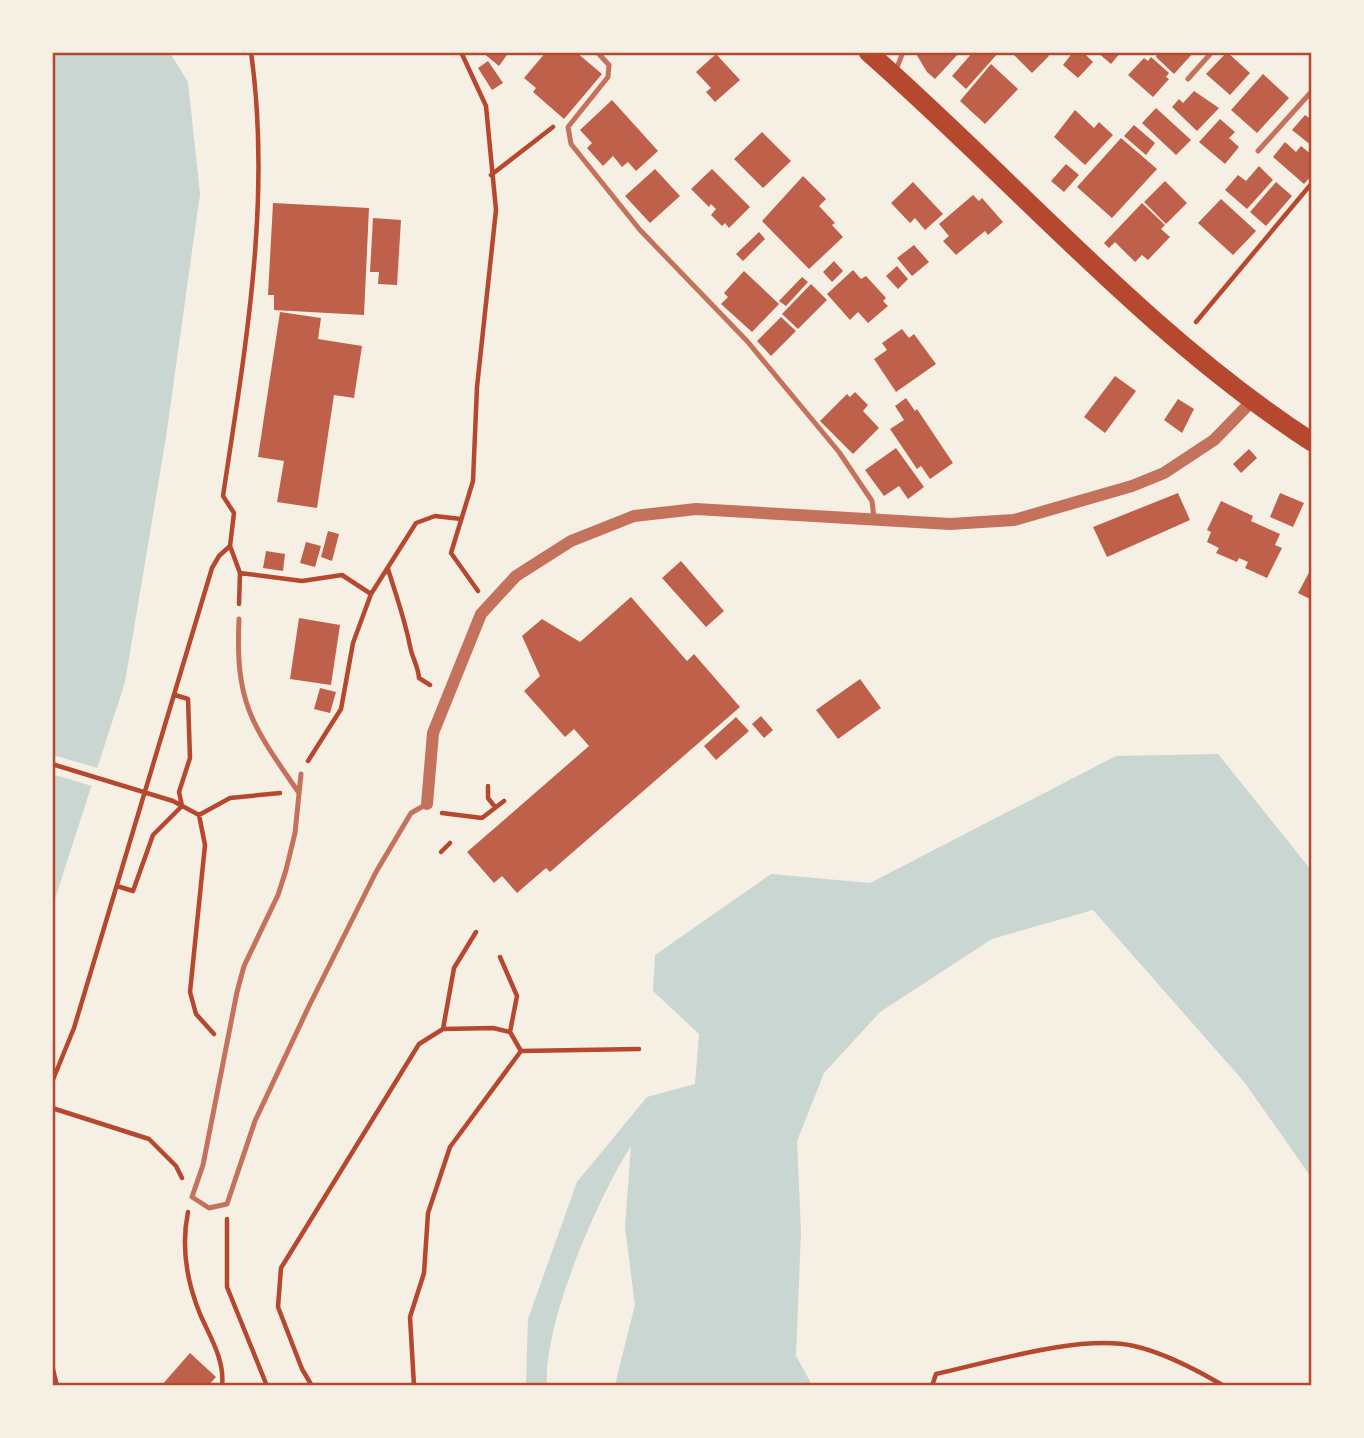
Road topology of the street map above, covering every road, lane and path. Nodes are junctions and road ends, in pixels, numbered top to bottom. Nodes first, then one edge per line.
1 (251, 52) edge
2 (461, 52) edge
3 (597, 52) edge
4 (868, 52) edge
5 (903, 52) edge
6 (1212, 52) edge
7 (894, 76) junction
8 (1188, 79) dead end
9 (1311, 91) edge
10 (568, 127) junction
11 (1258, 151) dead end
12 (491, 175) junction
13 (1311, 183) edge
14 (1196, 322) dead end
15 (1252, 401) junction
16 (1311, 442) edge
17 (461, 519) junction
18 (874, 519) junction
19 (230, 546) junction
20 (388, 569) junction
21 (240, 573) junction
22 (371, 594) junction
23 (490, 600) junction
24 (239, 619) joint
25 (431, 685) dead end
26 (175, 695) junction
27 (52, 764) edge
28 (301, 774) joint
29 (488, 786) dead end
30 (299, 793) junction
31 (504, 801) dead end
32 (427, 804) joint
33 (182, 806) junction
34 (496, 807) junction
35 (199, 815) junction
36 (452, 816) dead end
37 (450, 843) dead end
38 (442, 852) dead end
39 (117, 886) junction
40 (476, 932) dead end
41 (500, 957) dead end
42 (443, 1030) junction
43 (510, 1032) junction
44 (228, 1040) junction
45 (639, 1049) dead end
46 (521, 1051) junction
47 (52, 1082) edge
48 (52, 1108) edge
49 (192, 1197) junction
50 (227, 1204) junction
51 (52, 1365) edge
52 (57, 1385) edge
53 (222, 1385) edge
54 (267, 1385) edge
55 (312, 1385) edge
56 (414, 1385) edge
57 (932, 1385) edge
58 (1224, 1385) edge

1 - 19 path
2 - 12 path
3 - 10 lane
4 - 7 highway
5 - 7 lane
6 - 8 lane
7 - 15 highway
9 - 11 lane
10 - 12 path
10 - 18 lane
12 - 17 path
13 - 14 path
15 - 16 highway
15 - 18 street
17 - 20 path
17 - 23 path
18 - 23 street
19 - 21 path
19 - 26 path
20 - 22 path
20 - 25 path
21 - 22 path
21 - 24 path
22 - 28 path
23 - 32 street
24 - 30 lane
26 - 33 path
26 - 39 path
27 - 33 path
28 - 30 lane
29 - 34 path
30 - 35 path
30 - 44 lane
31 - 34 path
32 - 50 lane
33 - 35 path
33 - 39 path
34 - 36 path
35 - 44 path
37 - 38 path
39 - 47 path
40 - 42 path
41 - 43 path
42 - 43 path
42 - 55 path
43 - 46 path
44 - 49 lane
45 - 46 path
46 - 56 path
48 - 49 path
49 - 50 lane
49 - 53 path
50 - 54 path
51 - 52 path
57 - 58 path

